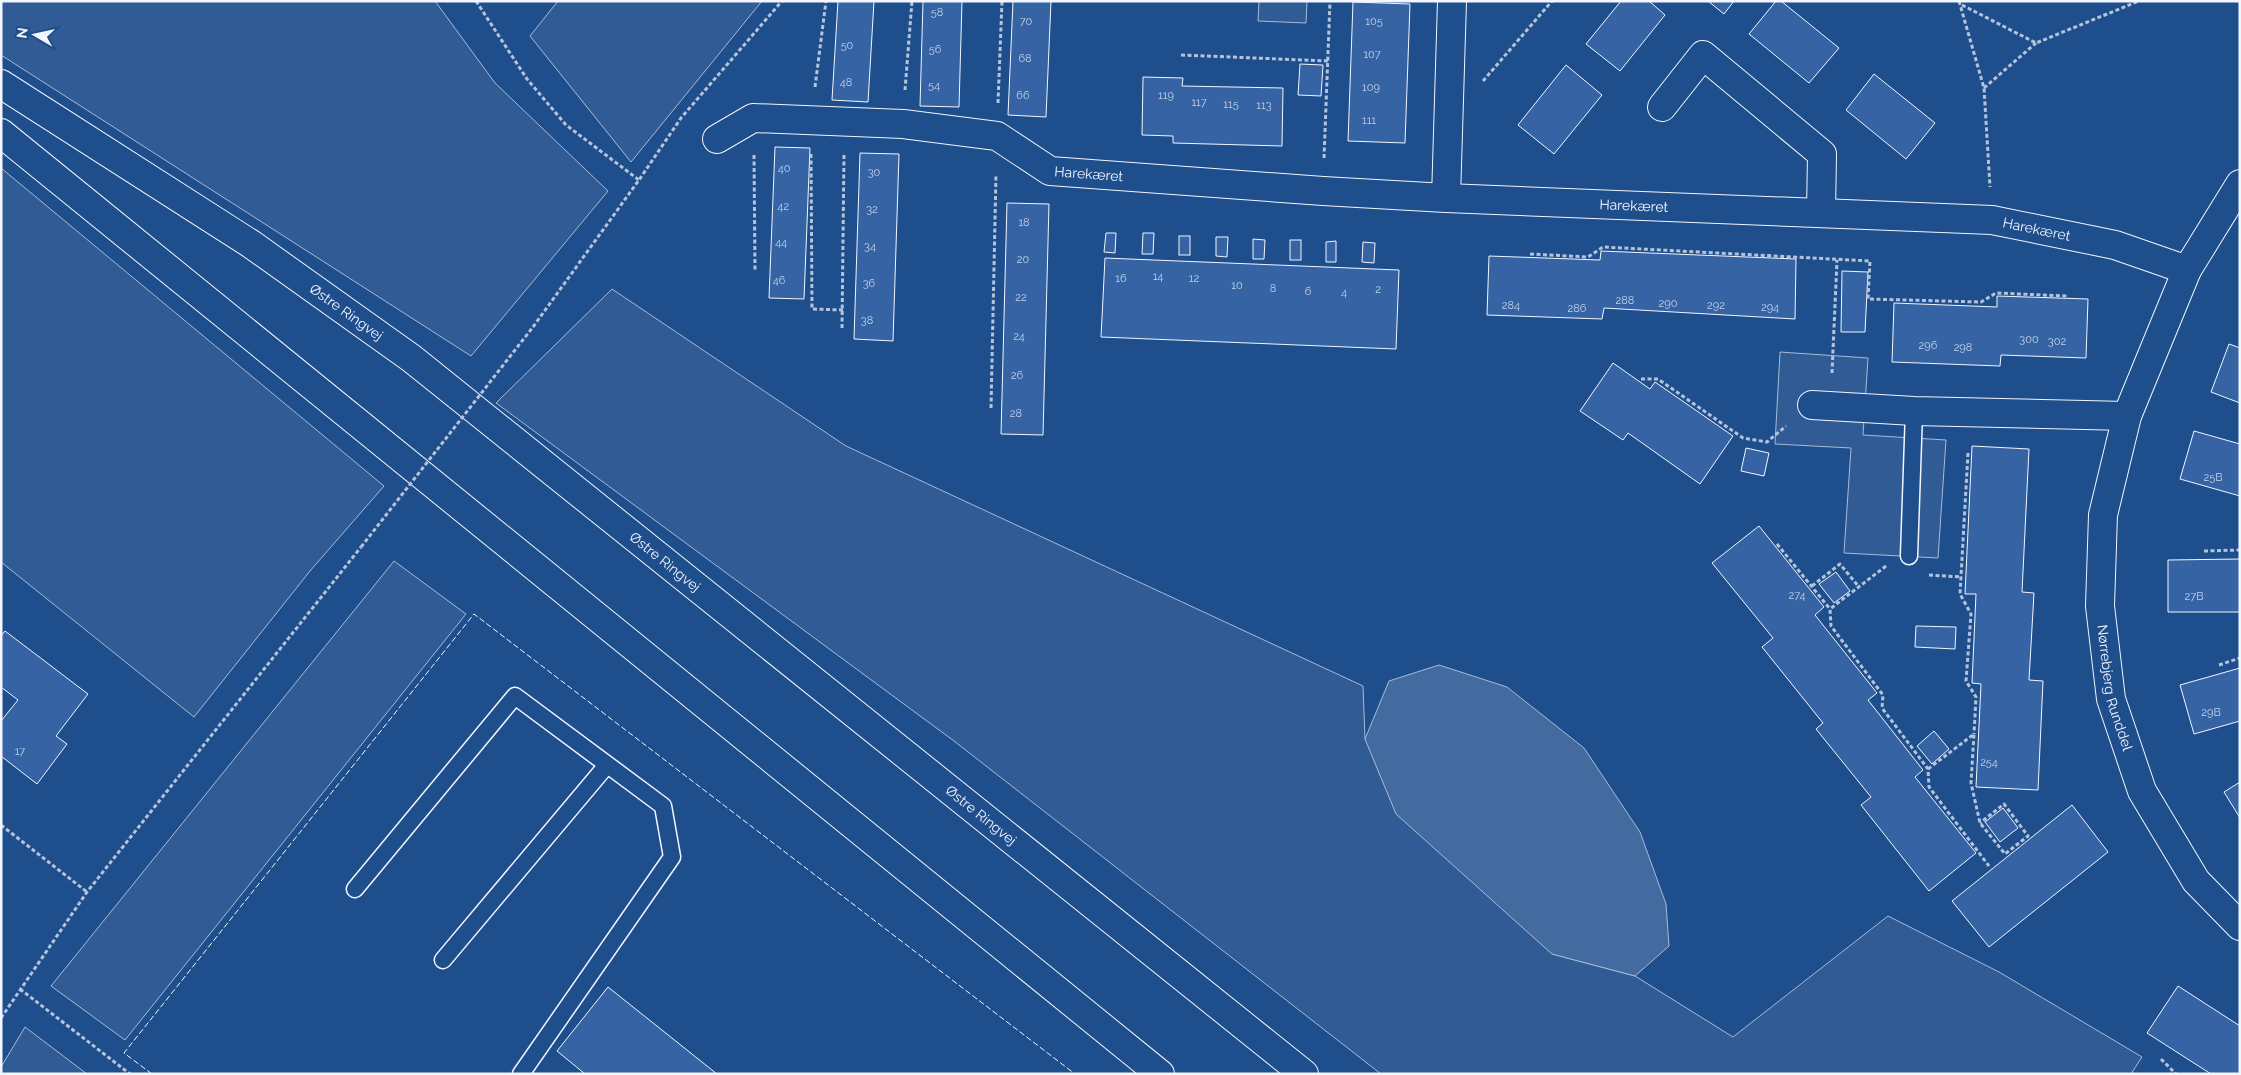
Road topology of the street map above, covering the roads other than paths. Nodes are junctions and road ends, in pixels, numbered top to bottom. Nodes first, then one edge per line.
1 (1452, 1) edge
2 (1, 84) edge
3 (1662, 107) dead end
4 (1, 133) edge
5 (717, 139) dead end
6 (2240, 184) edge
7 (1446, 198) junction
8 (1821, 213) junction
9 (2187, 270) junction
10 (1821, 405) road end
11 (1914, 411) junction
12 (2127, 416) junction
13 (1909, 552) road end
14 (607, 765) junction
15 (355, 889) dead end
16 (2240, 926) edge
17 (443, 960) dead end
18 (1128, 1049) junction
19 (521, 1074) edge
20 (1154, 1074) edge
21 (1160, 1074) edge
22 (1304, 1074) edge

1 - 7 main road
2 - 22 main road, Østre Ringvej
3 - 8 main road
4 - 18 main road
5 - 7 main road, Harekæret
6 - 9 main road, Nørrebjerg Runddel
7 - 8 main road, Harekæret
8 - 9 main road, Harekæret
9 - 12 main road, Nørrebjerg Runddel
10 - 11 main road
11 - 12 main road
11 - 13 lane
12 - 16 main road, Nørrebjerg Runddel
14 - 15 lane
14 - 17 lane
14 - 19 lane
18 - 20 main road
18 - 21 main road

